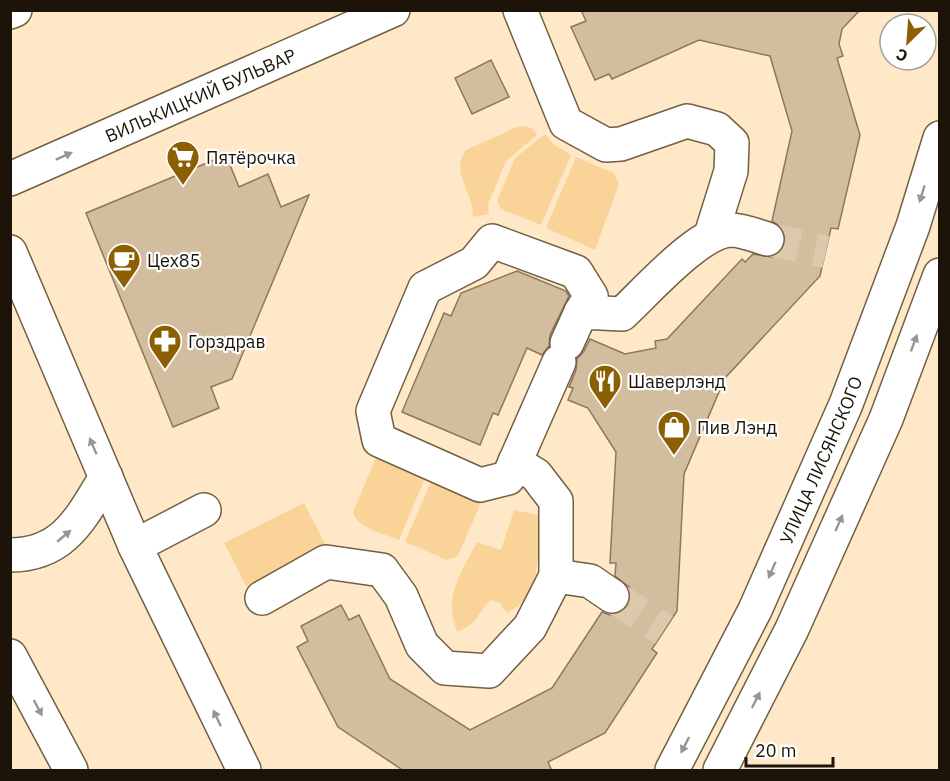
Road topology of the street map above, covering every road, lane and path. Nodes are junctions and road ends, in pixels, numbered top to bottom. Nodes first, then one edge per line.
1 (15, 10) edge
2 (393, 10) edge
3 (520, 10) edge
4 (10, 12) edge
5 (334, 24) edge
6 (939, 138) edge
7 (10, 179) edge
8 (711, 235) junction
9 (767, 238) tunnel mouth
10 (10, 252) edge
11 (939, 274) edge
12 (581, 312) junction
13 (515, 462) junction
14 (106, 477) junction
15 (204, 510) dead end
16 (135, 546) junction
17 (10, 555) edge
18 (556, 576) junction
19 (612, 596) tunnel mouth
20 (262, 597) dead end
21 (10, 656) edge
22 (71, 771) edge
23 (244, 771) edge
24 (672, 771) edge
25 (720, 771) edge

1 - 4 street
2 - 5 street, ВИЛЬКИЦКИЙ БУЛЬВАР
3 - 8 street
7 -> 5 street, ВИЛЬКИЦКИЙ БУЛЬВАР
6 -> 24 street, УЛИЦА ЛИСЯНСКОГО
8 - 9 street
8 - 12 street
14 -> 10 street
25 -> 11 street
12 - 13 street
12 - 13 street
13 - 18 street
14 - 16 street
17 -> 14 street
15 - 16 street
23 -> 16 street
18 - 19 street
18 - 20 street
21 -> 22 street

